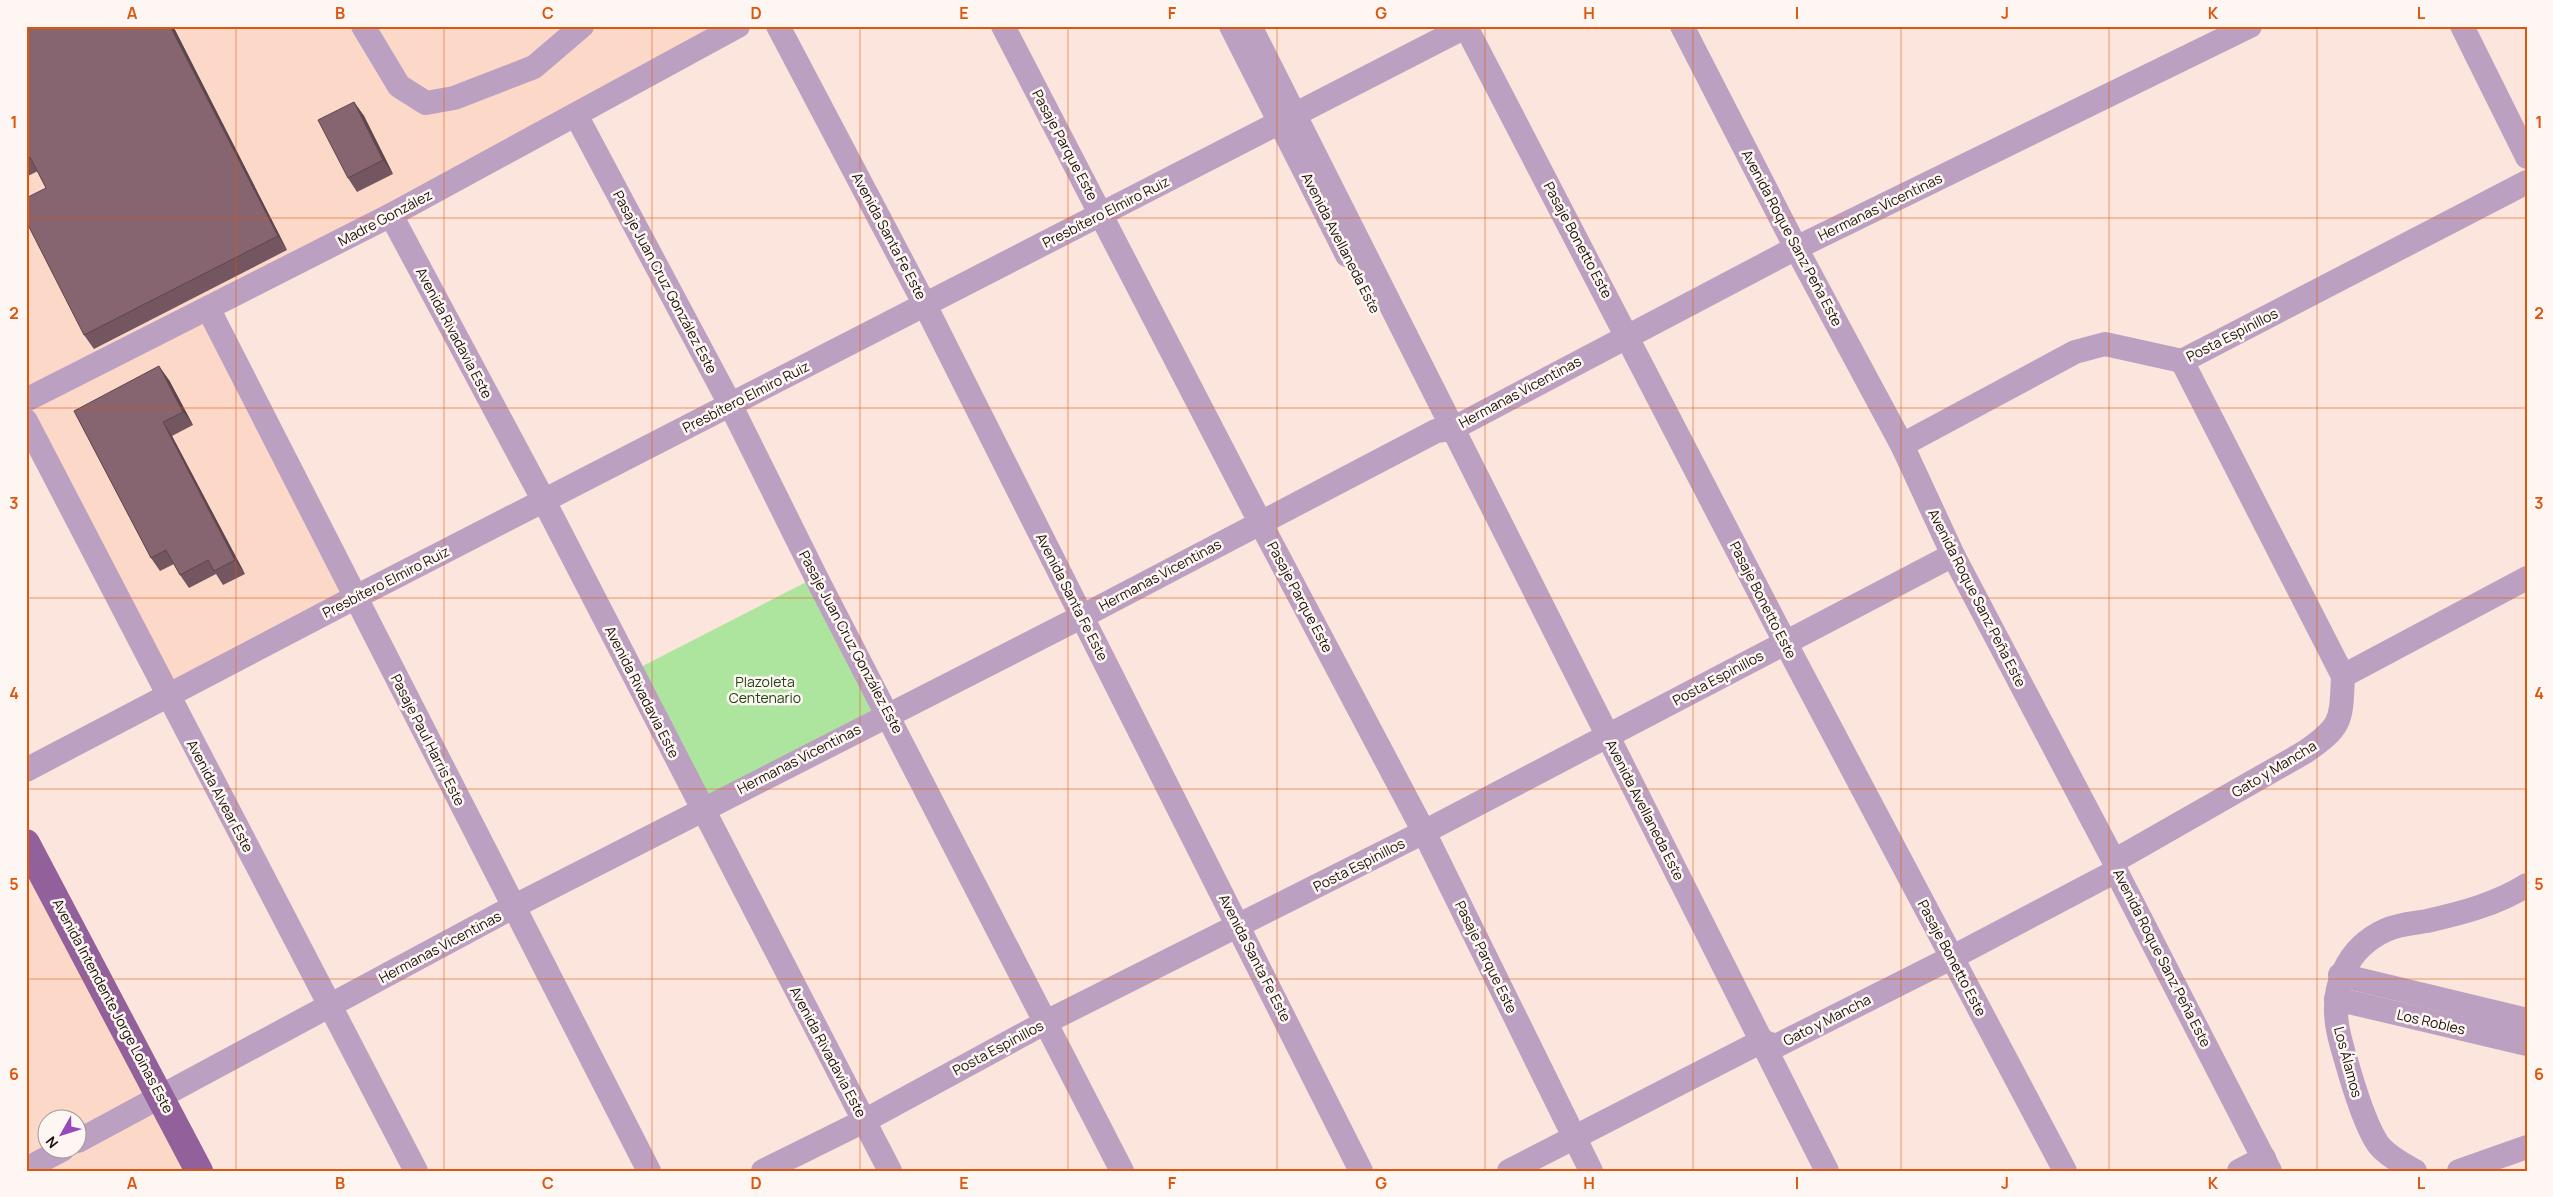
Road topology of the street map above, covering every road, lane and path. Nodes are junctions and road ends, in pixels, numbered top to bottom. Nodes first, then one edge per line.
1 (363, 26) edge
2 (582, 26) edge
3 (738, 26) edge
4 (778, 26) edge
5 (1003, 26) edge
6 (1231, 26) edge
7 (1250, 26) edge
8 (1467, 26) edge
9 (1682, 26) edge
10 (2250, 26) edge
11 (2462, 26) edge
12 (576, 115) junction
13 (1287, 118) junction
14 (2527, 157) edge
15 (2527, 182) edge
16 (391, 215) junction
17 (1102, 215) junction
18 (1796, 248) junction
19 (925, 305) junction
20 (208, 308) junction
21 (1627, 335) junction
22 (2182, 361) junction
23 (26, 400) edge
24 (730, 404) junction
25 (26, 420) edge
26 (1444, 430) junction
27 (1902, 446) junction
28 (544, 501) junction
29 (1260, 522) junction
30 (1953, 555) junction
31 (2527, 578) edge
32 (356, 597) junction
33 (1081, 617) junction
34 (1785, 642) junction
35 (2343, 676) junction
36 (167, 696) junction
37 (888, 714) junction
38 (1607, 736) junction
39 (26, 770) edge
40 (702, 810) junction
41 (1424, 832) junction
42 (26, 842) edge
43 (2115, 866) junction
44 (2527, 885) edge
45 (513, 908) junction
46 (1239, 925) junction
47 (1951, 958) junction
48 (2340, 975) junction
49 (2336, 999) junction
50 (330, 1006) junction
51 (2527, 1020) edge
52 (1046, 1022) junction
53 (1762, 1041) junction
54 (2527, 1044) edge
55 (161, 1096) junction
56 (864, 1121) junction
57 (88, 1136) edge
58 (1574, 1138) junction
59 (2527, 1147) edge
60 (43, 1160) edge
61 (2267, 1165) edge
62 (26, 1169) edge
63 (2408, 1169) edge
64 (199, 1171) edge
65 (416, 1171) edge
66 (649, 1171) edge
67 (763, 1171) edge
68 (890, 1171) edge
69 (1122, 1171) edge
70 (1361, 1171) edge
71 (1509, 1171) edge
72 (1591, 1171) edge
73 (1827, 1171) edge
74 (2064, 1171) edge
75 (2239, 1171) edge
76 (2459, 1171) edge

1 - 2 street
3 - 12 street, Madre González
4 - 19 street, Avenida Santa Fe Este
5 - 17 street, Pasaje Parque Este
6 - 13 street, Avenida Avellaneda Este
7 - 13 street, Avenida Avellaneda Este
8 - 13 street, Presbítero Elmiro Ruiz
8 - 21 street, Pasaje Bonetto Este
9 - 18 street, Avenida Roque Sanz Peña Este
10 - 18 street, Hermanas Vicentinas
11 - 14 street
12 - 16 street, Madre González
12 - 24 street, Pasaje Juan Cruz González Este
13 - 17 street, Presbítero Elmiro Ruiz
13 - 26 street, Avenida Avellaneda Este
15 - 22 street, Posta Espinillos
16 - 20 street, Madre González
16 - 28 street, Avenida Rivadavia Este
17 - 19 street, Presbítero Elmiro Ruiz
17 - 29 street, Pasaje Parque Este
18 - 21 street, Hermanas Vicentinas
18 - 27 street, Avenida Roque Sanz Peña Este
19 - 24 street, Presbítero Elmiro Ruiz
19 - 33 street, Avenida Santa Fe Este
20 - 23 street, Madre González
20 - 32 street, Pasaje Paul Harris Este
21 - 26 street, Hermanas Vicentinas
21 - 34 street, Pasaje Bonetto Este
22 - 27 street, Posta Espinillos
22 - 35 street
24 - 28 street, Presbítero Elmiro Ruiz
24 - 37 street, Pasaje Juan Cruz González Este
25 - 36 street, Avenida Alvear Este
26 - 29 street, Hermanas Vicentinas
26 - 38 street, Avenida Avellaneda Este
27 - 30 street, Avenida Roque Sanz Peña Este
28 - 32 street, Presbítero Elmiro Ruiz
28 - 40 street, Avenida Rivadavia Este
29 - 33 street, Hermanas Vicentinas
29 - 41 street, Pasaje Parque Este
30 - 34 street, Posta Espinillos
30 - 43 street, Avenida Roque Sanz Peña Este
31 - 35 street
32 - 36 street, Presbítero Elmiro Ruiz
32 - 45 street, Pasaje Paul Harris Este
33 - 37 street, Hermanas Vicentinas
33 - 46 street, Avenida Santa Fe Este
34 - 38 street, Posta Espinillos
34 - 47 street, Pasaje Bonetto Este
35 - 43 street, Gato y Mancha
36 - 39 street, Presbítero Elmiro Ruiz
36 - 50 street, Avenida Alvear Este
37 - 40 street, Hermanas Vicentinas
37 - 52 street, Pasaje Juan Cruz González Este
38 - 41 street, Posta Espinillos
38 - 53 street, Avenida Avellaneda Este
40 - 45 street, Hermanas Vicentinas
40 - 56 street, Avenida Rivadavia Este
41 - 46 street, Posta Espinillos
41 - 58 street, Pasaje Parque Este
42 - 55 main road, Avenida Intendente Jorge Loinas Este
43 - 47 street, Gato y Mancha
43 - 61 street, Avenida Roque Sanz Peña Este
44 - 48 street, Los Álamos
45 - 50 street, Hermanas Vicentinas
45 - 66 street, Pasaje Paul Harris Este
46 - 52 street, Posta Espinillos
46 - 70 street, Avenida Santa Fe Este
47 - 53 street, Gato y Mancha
47 - 74 street, Pasaje Bonetto Este
48 - 49 street, Los Álamos
48 - 51 street, Los Robles
49 - 54 street, Los Robles
49 - 63 street, Los Álamos
50 - 55 street, Hermanas Vicentinas
50 - 65 street, Avenida Alvear Este
52 - 56 street, Posta Espinillos
52 - 69 street, Pasaje Juan Cruz González Este
53 - 58 street, Gato y Mancha
53 - 73 street, Avenida Avellaneda Este
55 - 57 street, Hermanas Vicentinas
55 - 64 main road, Avenida Intendente Jorge Loinas Este
56 - 67 street, Posta Espinillos
56 - 68 street, Avenida Rivadavia Este
58 - 71 street, Gato y Mancha
58 - 72 street, Pasaje Parque Este
59 - 76 street
60 - 62 street
61 - 75 street

